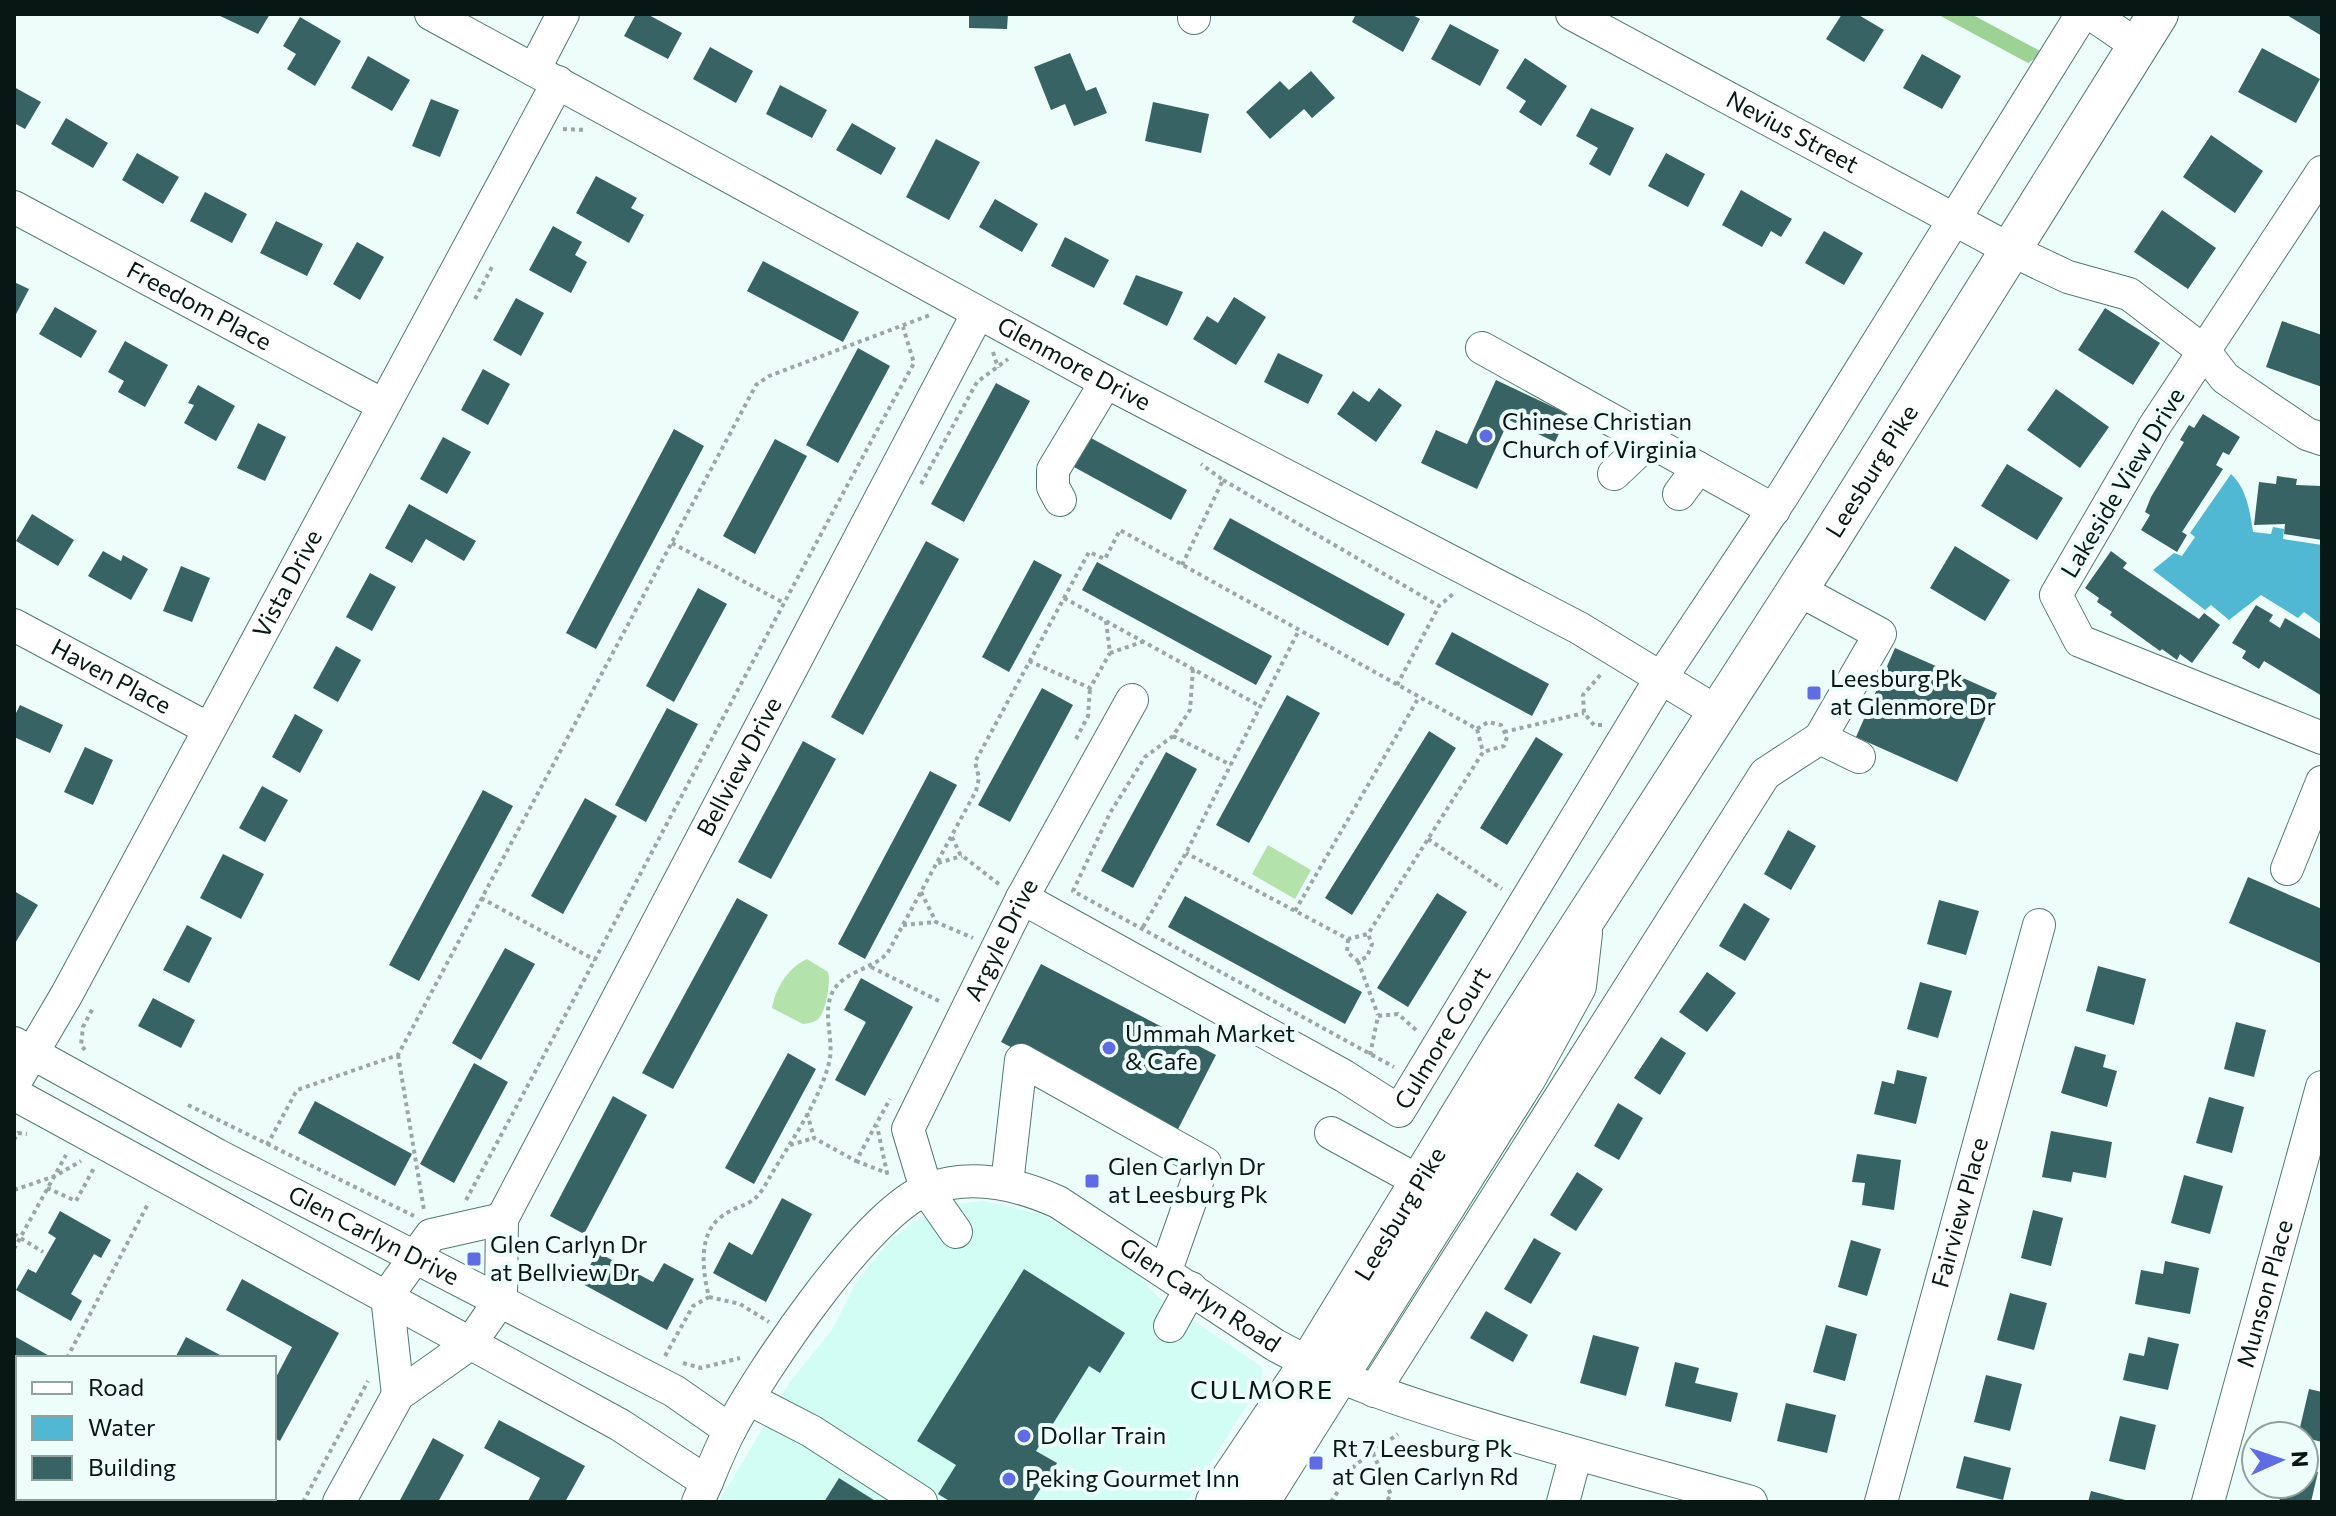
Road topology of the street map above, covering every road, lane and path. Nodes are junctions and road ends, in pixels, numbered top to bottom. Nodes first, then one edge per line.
1 (431, 14) edge
2 (563, 14) edge
3 (1572, 14) edge
4 (2082, 14) edge
5 (2091, 14) edge
6 (2148, 30) edge
7 (546, 76) junction
8 (600, 137) dead end
9 (557, 140) dead end
10 (2322, 172) edge
11 (14, 207) edge
12 (1955, 220) junction
13 (2011, 250) junction
14 (500, 252) dead end
15 (919, 305) dead end
16 (471, 307) dead end
17 (978, 313) junction
18 (903, 327) junction
19 (1482, 348) dead end
20 (2205, 352) junction
21 (1012, 356) dead end
22 (1106, 382) junction
23 (383, 405) junction
24 (1658, 439) junction
25 (2322, 439) edge
26 (1197, 461) dead end
27 (1715, 472) junction
28 (1614, 474) dead end
29 (1223, 480) junction
30 (918, 490) dead end
31 (1679, 494) dead end
32 (1060, 500) dead end
33 (1774, 510) junction
34 (672, 543) junction
35 (1182, 565) junction
36 (1797, 589) junction
37 (1064, 598) junction
38 (1466, 600) dead end
39 (782, 602) junction
40 (1439, 606) junction
41 (1106, 621) junction
42 (14, 625) edge
43 (1299, 630) junction
44 (1143, 642) junction
45 (1110, 653) junction
46 (1029, 661) junction
47 (1589, 666) dead end
48 (1193, 669) junction
49 (1602, 673) junction
50 (1612, 678) dead end
51 (1661, 678) junction
52 (1397, 685) junction
53 (1090, 688) junction
54 (1419, 697) junction
55 (1132, 700) dead end
56 (1260, 706) junction
57 (1717, 712) junction
58 (1584, 713) junction
59 (1605, 725) dead end
60 (209, 729) junction
61 (1477, 729) junction
62 (1504, 732) junction
63 (1173, 736) junction
64 (1820, 738) junction
65 (2322, 738) edge
66 (1074, 743) dead end
67 (1483, 752) junction
68 (1859, 757) dead end
69 (1231, 765) junction
70 (2322, 782) edge
71 (952, 835) junction
72 (1428, 839) junction
73 (1186, 853) junction
74 (962, 856) junction
75 (936, 864) junction
76 (2287, 869) dead end
77 (1014, 886) junction
78 (921, 892) junction
79 (1509, 894) dead end
80 (481, 898) junction
81 (1295, 911) junction
82 (936, 922) junction
83 (902, 925) junction
84 (1583, 925) junction
85 (2039, 925) dead end
86 (981, 926) dead end
87 (1143, 927) junction
88 (1368, 934) junction
89 (975, 939) junction
90 (1348, 939) junction
91 (968, 952) dead end
92 (596, 961) junction
93 (1358, 961) junction
94 (871, 967) junction
95 (949, 990) dead end
96 (942, 1002) junction
97 (96, 1003) dead end
98 (935, 1016) dead end
99 (1378, 1016) junction
100 (1420, 1034) dead end
101 (23, 1048) edge
102 (90, 1055) dead end
103 (398, 1055) junction
104 (1370, 1055) junction
105 (1400, 1069) dead end
106 (14, 1084) edge
107 (2322, 1087) edge
108 (14, 1094) edge
109 (891, 1097) dead end
110 (185, 1104) dead end
111 (807, 1112) junction
112 (876, 1123) junction
113 (1331, 1133) dead end
114 (814, 1138) junction
115 (267, 1145) junction
116 (788, 1145) junction
117 (81, 1160) junction
118 (856, 1161) junction
119 (95, 1167) junction
120 (106, 1174) dead end
121 (55, 1176) junction
122 (1422, 1183) junction
123 (1007, 1184) junction
124 (47, 1188) junction
125 (926, 1189) junction
126 (14, 1190) edge
127 (138, 1195) dead end
128 (149, 1202) junction
129 (162, 1207) dead end
130 (461, 1209) dead end
131 (502, 1219) junction
132 (956, 1232) dead end
133 (14, 1234) edge
134 (20, 1238) junction
135 (14, 1249) edge
136 (43, 1252) dead end
137 (414, 1257) junction
138 (1179, 1279) junction
139 (387, 1296) junction
140 (501, 1299) junction
141 (1170, 1326) dead end
142 (470, 1344) junction
143 (751, 1353) dead end
144 (68, 1356) edge
145 (1341, 1377) junction
146 (369, 1379) dead end
147 (398, 1395) junction
148 (749, 1399) junction
149 (730, 1430) junction
150 (1398, 1434) dead end
151 (1373, 1453) junction
152 (1576, 1454) junction
153 (703, 1492) edge
154 (303, 1502) edge
155 (339, 1502) edge
156 (921, 1502) edge
157 (1216, 1502) edge
158 (1259, 1502) edge
159 (1331, 1502) edge
160 (1386, 1502) edge
161 (1563, 1502) edge
162 (1751, 1502) edge
163 (1881, 1502) edge
164 (2208, 1502) edge

1 - 7 street, Glenmore Drive
2 - 7 street, Vista Drive
3 - 12 street, Nevius Street
4 - 12 street
5 - 6 street
6 - 13 main road, Leesburg Pike
7 - 17 street, Glenmore Drive
7 - 23 street, Vista Drive
8 - 9 path
10 - 20 street, Lakeside View Drive
11 - 23 street, Freedom Place
12 - 13 street, Nevius Street
12 - 33 street
13 - 20 street
13 - 36 main road, Leesburg Pike
14 - 16 path
15 - 18 path
17 - 22 street, Glenmore Drive
17 - 131 street, Bellview Drive
18 - 34 path
18 - 39 path
19 - 24 street
20 - 25 street
20 - 65 street, Lakeside View Drive
21 - 30 path
22 - 32 street
22 - 51 street, Glenmore Drive
23 - 60 street, Vista Drive
24 - 27 street
24 - 28 street
26 - 29 path
27 - 31 street
27 - 33 street
29 - 35 path
29 - 40 path
33 - 51 street
34 - 39 path
34 - 80 path
35 - 37 path
35 - 43 path
36 - 57 main road, Leesburg Pike
36 - 64 street
37 - 41 path
37 - 46 path
38 - 40 path
39 - 92 path
40 - 52 path
41 - 44 path
41 - 45 path
42 - 60 street, Haven Place
43 - 52 path
43 - 56 path
44 - 45 path
44 - 48 path
45 - 53 path
46 - 53 path
46 - 71 path
47 - 49 path
48 - 56 path
48 - 63 path
49 - 50 path
49 - 58 path
51 - 57 street, Glenmore Drive
51 - 77 street, Culmore Court
52 - 54 path
53 - 66 path
54 - 61 path
54 - 81 path
55 - 77 street, Argyle Drive
56 - 69 path
57 - 84 main road, Leesburg Pike
58 - 59 path
58 - 62 path
60 - 101 street, Vista Drive
61 - 62 path
61 - 67 path
62 - 67 path
63 - 69 path
63 - 87 path
64 - 68 street
64 - 145 street
67 - 72 path
69 - 73 path
70 - 76 street
71 - 74 path
71 - 75 path
72 - 79 path
72 - 88 path
73 - 81 path
73 - 87 path
74 - 75 path
74 - 77 path
75 - 78 path
77 - 125 street, Argyle Drive
78 - 82 path
78 - 83 path
80 - 92 path
80 - 103 path
81 - 90 path
82 - 83 path
82 - 89 path
83 - 94 path
84 - 122 main road, Leesburg Pike
84 - 145 main road, Leesburg Pike
85 - 163 street, Fairview Place
86 - 89 path
87 - 104 path
88 - 90 path
88 - 93 path
89 - 91 path
90 - 93 path
92 - 130 path
93 - 99 path
94 - 96 path
94 - 111 path
95 - 96 path
96 - 98 path
97 - 102 path
99 - 100 path
99 - 104 path
101 - 106 street, Vista Drive
101 - 137 street, Glen Carlyn Drive
103 - 115 path
103 - 115 path
104 - 105 path
107 - 164 street, Munson Place
108 - 139 street, Glen Carlyn Drive
109 - 112 path
110 - 115 path
111 - 114 path
111 - 116 path
112 - 118 path
112 - 118 path
113 - 122 street
114 - 116 path
114 - 118 path
116 - 143 path
117 - 119 path
117 - 121 path
117 - 121 path
119 - 120 path
119 - 124 path
121 - 124 path
121 - 126 path
122 - 145 main road, Leesburg Pike
123 - 125 street, Glen Carlyn Road
123 - 138 street, Glen Carlyn Road
123 - 138 street
124 - 134 path
125 - 132 street, Argyle Drive
125 - 148 street, Glen Carlyn Drive
127 - 128 path
128 - 129 path
128 - 144 path
131 - 137 street
131 - 140 street, Bellview Drive
133 - 134 path
134 - 135 path
134 - 136 path
137 - 139 street
137 - 140 street, Glen Carlyn Drive
138 - 141 street
138 - 145 street, Glen Carlyn Road
139 - 142 street, Glen Carlyn Drive
139 - 147 street
140 - 142 street
140 - 149 street, Glen Carlyn Drive
142 - 147 street
142 - 153 street, Glen Carlyn Drive
145 - 152 street, Glen Carlyn Road
145 - 157 main road, Leesburg Pike
145 - 158 main road, Leesburg Pike
146 - 154 path
147 - 155 street
148 - 149 street, Glen Carlyn Drive
148 - 156 street
149 - 153 street, Glen Carlyn Drive
150 - 151 path
151 - 159 path
151 - 160 path
152 - 161 street
152 - 162 street, Glen Carlyn Road

